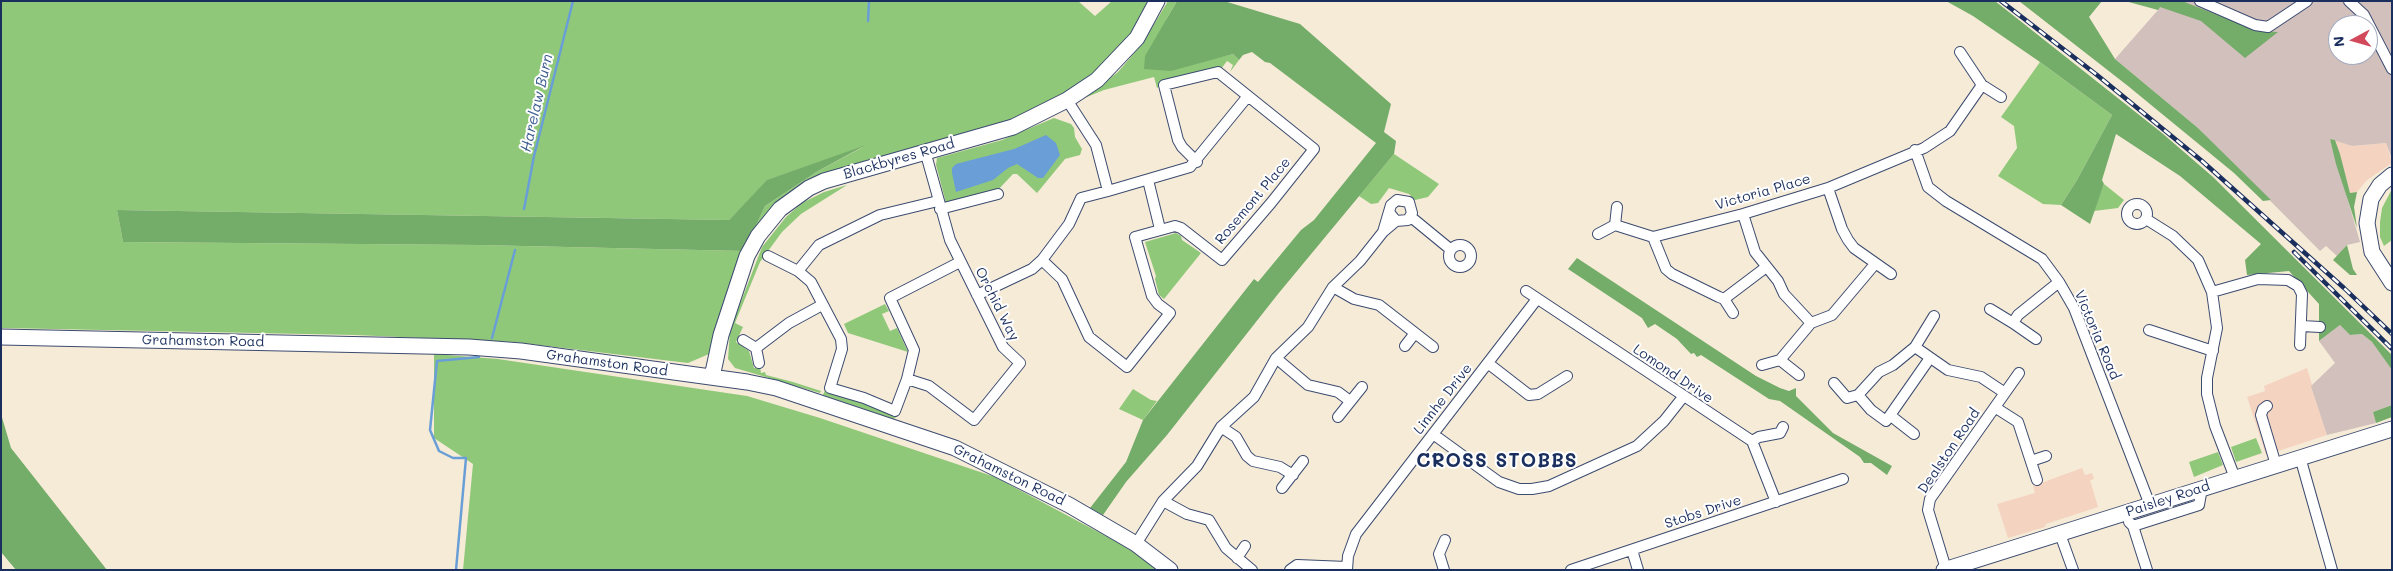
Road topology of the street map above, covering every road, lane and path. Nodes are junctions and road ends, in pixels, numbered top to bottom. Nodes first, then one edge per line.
1 (1157, 1) edge
2 (2200, 1) edge
3 (2307, 1) edge
4 (2349, 1) edge
5 (1960, 52) dead end
6 (2392, 69) edge
7 (1982, 85) junction
8 (1248, 96) junction
9 (2002, 97) dead end
10 (1067, 100) junction
11 (1915, 150) junction
12 (925, 152) junction
13 (1197, 162) junction
14 (2392, 175) edge
15 (1148, 180) junction
16 (1828, 188) junction
17 (1108, 191) junction
18 (998, 194) dead end
19 (1389, 204) junction
20 (939, 205) junction
21 (1617, 207) dead end
22 (1743, 214) junction
23 (1411, 217) junction
24 (2146, 219) dead end
25 (1396, 221) junction
26 (1615, 225) junction
27 (1160, 229) junction
28 (1383, 232) junction
29 (1598, 234) dead end
30 (1653, 237) junction
31 (1450, 250) dead end
32 (768, 256) dead end
33 (1042, 260) junction
34 (960, 262) junction
35 (1875, 264) junction
36 (1766, 268) junction
37 (798, 270) junction
38 (1891, 274) dead end
39 (2059, 282) junction
40 (2392, 283) edge
41 (1333, 287) junction
42 (1526, 292) dead end
43 (2212, 292) junction
44 (978, 295) junction
45 (1538, 299) junction
46 (1724, 299) junction
47 (822, 305) junction
48 (1990, 309) dead end
49 (1734, 313) dead end
50 (1934, 316) dead end
51 (2013, 323) junction
52 (1811, 324) junction
53 (2302, 326) junction
54 (2320, 327) dead end
55 (2149, 330) dead end
56 (1415, 333) junction
57 (1, 337) edge
58 (2036, 339) dead end
59 (742, 340) dead end
60 (1406, 346) dead end
61 (2300, 346) dead end
62 (1433, 347) dead end
63 (1915, 347) junction
64 (756, 348) junction
65 (2213, 351) junction
66 (1276, 358) junction
67 (1930, 358) junction
68 (1780, 360) junction
69 (759, 363) dead end
70 (1489, 364) junction
71 (1762, 366) dead end
72 (2019, 373) dead end
73 (1799, 375) dead end
74 (1567, 376) dead end
75 (712, 377) junction
76 (907, 379) junction
77 (1834, 382) dead end
78 (1362, 387) dead end
79 (2005, 393) junction
80 (1858, 395) junction
81 (1683, 398) junction
82 (1350, 402) junction
83 (2267, 406) dead end
84 (1996, 408) junction
85 (1891, 416) junction
86 (1338, 417) dead end
87 (1220, 427) junction
88 (1783, 427) dead end
89 (2392, 429) edge
90 (1433, 434) junction
91 (1914, 434) dead end
92 (1752, 441) junction
93 (2046, 456) dead end
94 (2300, 457) junction
95 (1303, 461) dead end
96 (2031, 461) junction
97 (2276, 465) junction
98 (1293, 475) junction
99 (2235, 478) junction
100 (1843, 479) dead end
101 (2037, 480) dead end
102 (1282, 488) dead end
103 (2202, 488) junction
104 (1162, 501) junction
105 (1776, 502) junction
106 (2150, 505) junction
107 (2119, 514) junction
108 (2133, 526) junction
109 (2060, 534) junction
110 (1444, 540) dead end
111 (1136, 544) junction
112 (1245, 546) dead end
113 (1632, 550) junction
114 (1237, 558) junction
115 (1347, 569) edge
116 (1170, 570) edge
117 (1252, 570) edge
118 (1290, 570) edge
119 (1444, 570) edge
120 (1571, 570) edge
121 (1638, 570) edge
122 (1945, 570) edge
123 (2074, 570) edge
124 (2147, 570) edge
125 (2332, 570) edge

1 - 10 main road, Blackbyres Road
2 - 3 street
4 - 6 street
5 - 7 street
7 - 9 street
7 - 11 street, Victoria Place
8 - 13 street
8 - 13 street
8 - 27 street, Rosemont Place
10 - 12 main road, Blackbyres Road
10 - 17 street
11 - 16 street, Victoria Place
11 - 39 street, Victoria Road
12 - 20 street, Orchid Way
12 - 75 main road, Blackbyres Road
13 - 15 street
14 - 40 main road
15 - 17 street
15 - 27 street
16 - 22 street, Victoria Place
16 - 35 street
17 - 33 street
18 - 20 street
19 - 23 street
19 - 25 street
19 - 28 street
20 - 34 street, Orchid Way
20 - 37 street
21 - 26 street
22 - 30 street, Victoria Place
22 - 36 street
23 - 25 street
23 - 31 street
24 - 43 street
25 - 28 street
26 - 29 street
26 - 30 street
27 - 33 street, Rosemont Place
28 - 41 street
30 - 46 street
32 - 37 street
33 - 44 street
34 - 44 street, Orchid Way
34 - 76 street
35 - 38 street
35 - 52 street
36 - 46 street
36 - 52 street
37 - 47 street
39 - 51 street
39 - 106 street, Victoria Road
41 - 56 street
41 - 66 street
42 - 45 street, Lomond Drive
43 - 53 street
43 - 65 street
44 - 76 street, Orchid Way
45 - 70 street, Linnhe Drive
45 - 81 street, Lomond Drive
46 - 49 street
47 - 64 street
47 - 76 street
48 - 51 street
50 - 63 street
51 - 58 street
52 - 68 street
53 - 54 street
53 - 61 street
55 - 65 street
56 - 60 street
56 - 62 street
57 - 75 main road, Grahamston Road
59 - 64 street
63 - 67 street
63 - 80 street
64 - 69 street
65 - 99 street
66 - 82 street
66 - 87 street
67 - 79 street
67 - 85 street
68 - 71 street
68 - 73 street
70 - 74 street
70 - 90 street, Linnhe Drive
72 - 79 street, Dealston Road
75 - 111 main road, Grahamston Road
77 - 80 street
78 - 82 street
79 - 84 street, Dealston Road
80 - 85 street
81 - 90 street
81 - 92 street, Lomond Drive
82 - 86 street
83 - 97 street
84 - 96 street, Dealston Road
84 - 122 street, Dealston Road
85 - 91 street
87 - 98 street
87 - 104 street
88 - 92 street
89 - 94 main road, Paisley Road
90 - 115 street, Linnhe Drive
92 - 105 street
93 - 96 street
94 - 97 main road, Paisley Road
94 - 125 street
95 - 98 street
96 - 101 street, Dealston Road
97 - 99 main road, Paisley Road
98 - 102 street
99 - 103 main road, Paisley Road
100 - 105 street, Stobs Drive
103 - 106 main road, Paisley Road
103 - 108 street
104 - 111 street
104 - 114 street
105 - 113 street, Stobs Drive
106 - 107 main road, Paisley Road
107 - 108 street
107 - 109 main road, Paisley Road
108 - 124 street
109 - 122 main road, Paisley Road
109 - 123 street
110 - 119 street
111 - 116 main road, Grahamston Road
112 - 114 street
113 - 120 street, Stobs Drive
113 - 121 street
114 - 117 street
115 - 118 street

